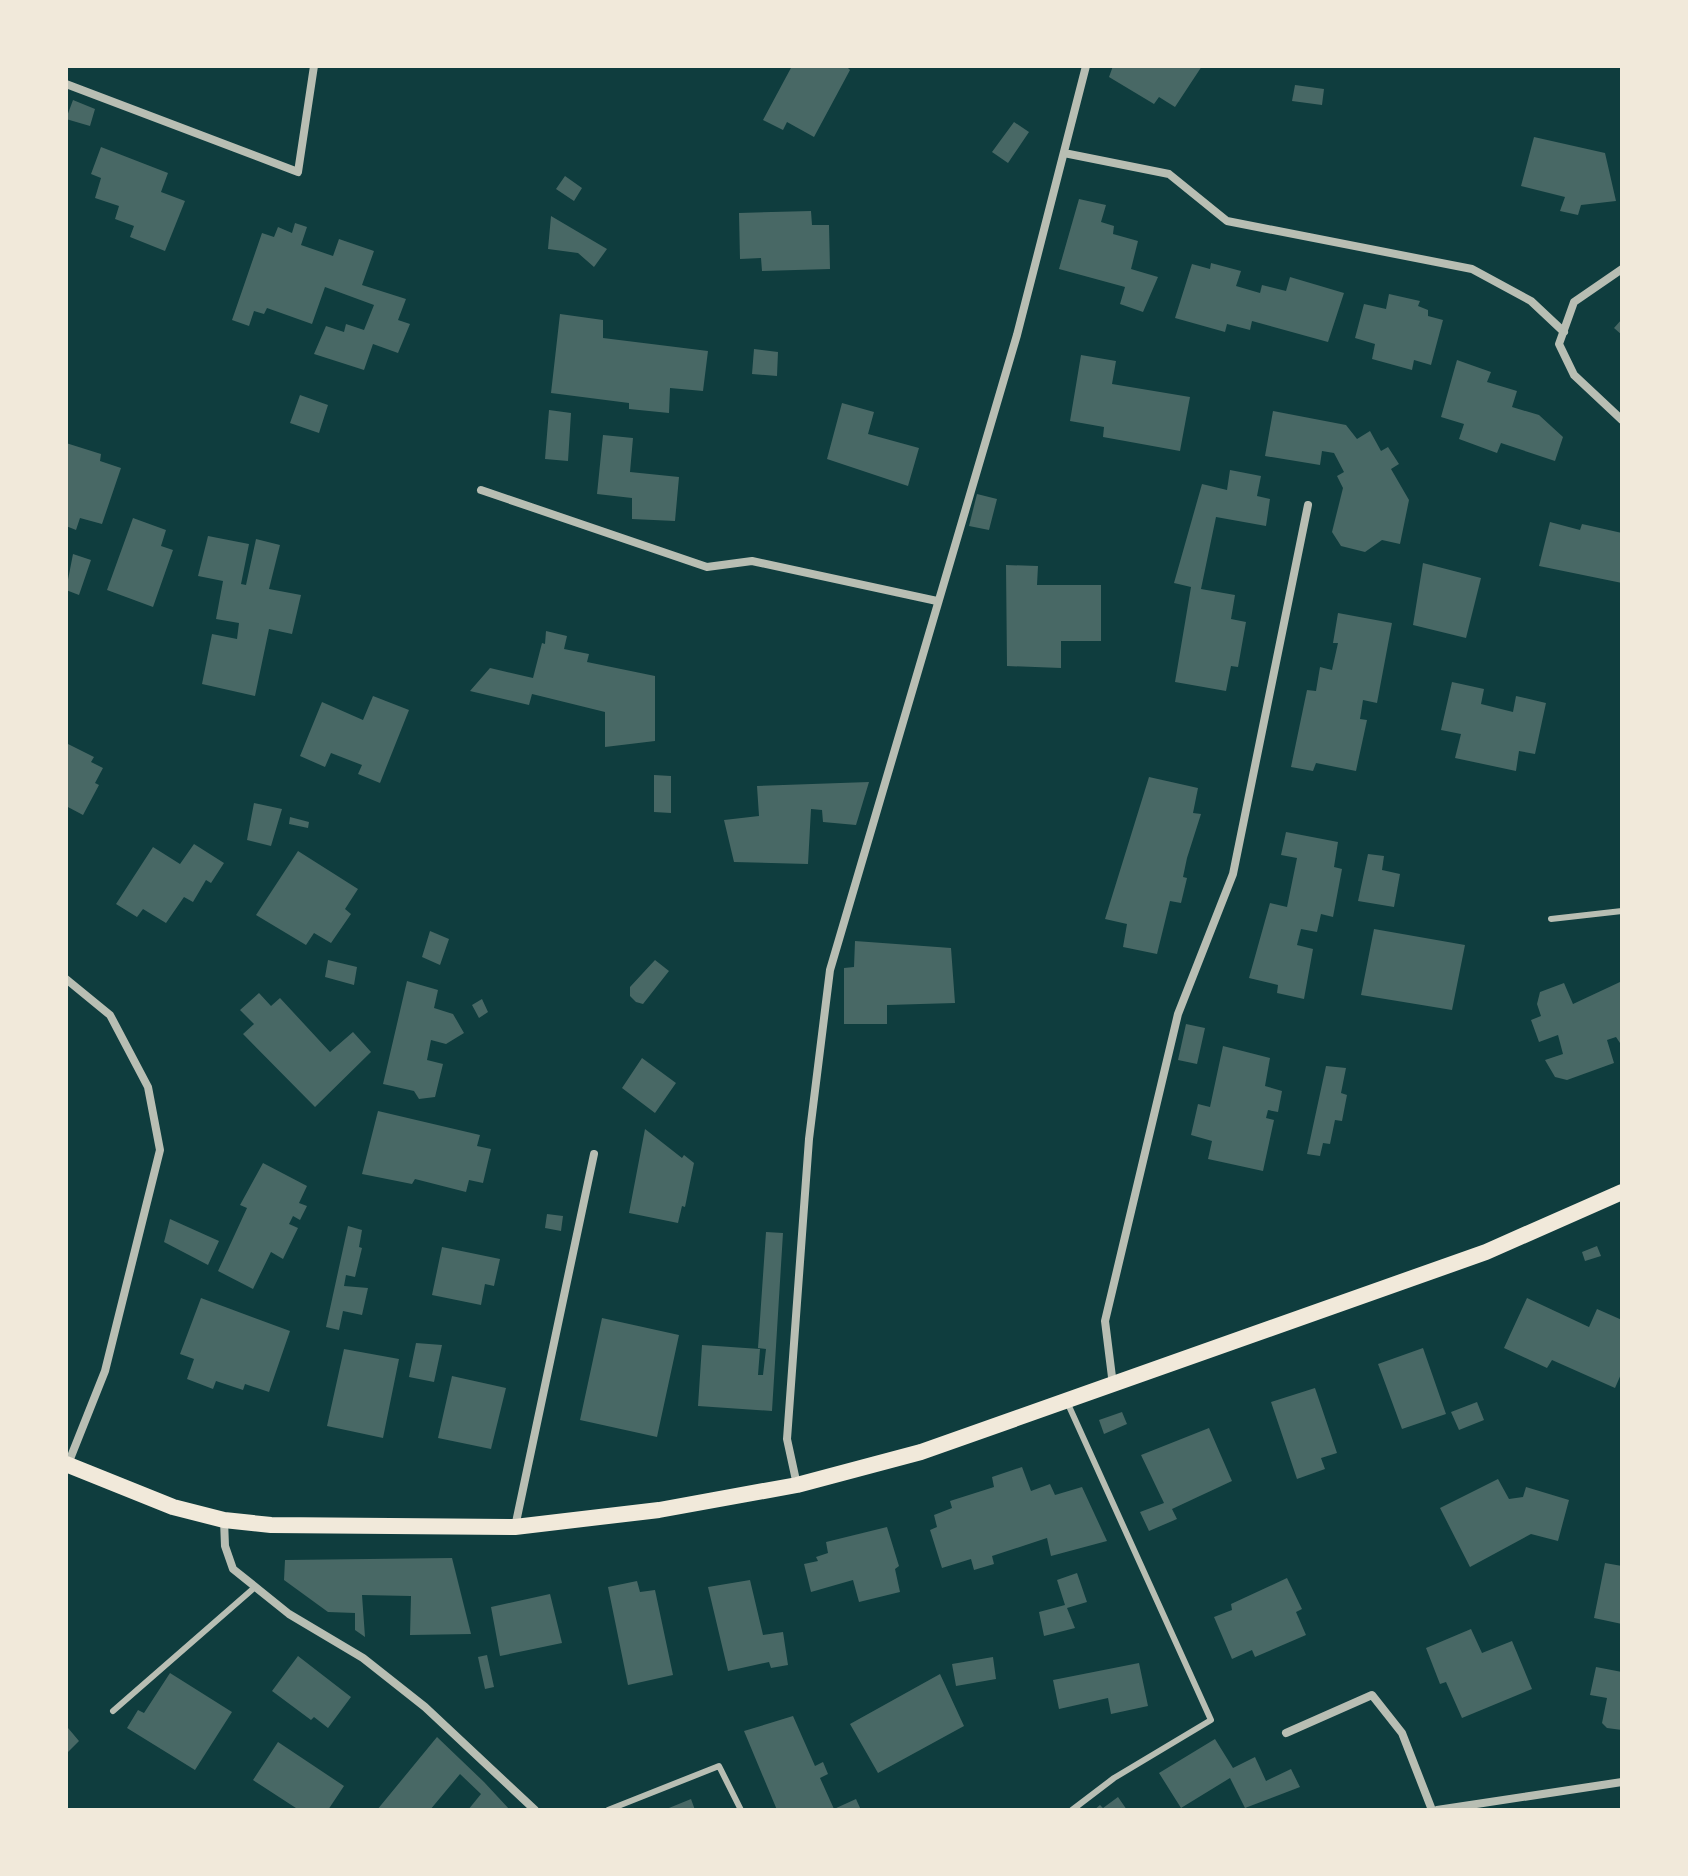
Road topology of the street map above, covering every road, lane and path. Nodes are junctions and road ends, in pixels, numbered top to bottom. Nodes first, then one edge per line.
1 (314, 66) edge
2 (1086, 66) edge
3 (66, 84) edge
4 (1064, 153) junction
5 (1622, 269) edge
6 (1564, 332) junction
7 (1622, 420) edge
8 (481, 490) dead end
9 (1308, 505) dead end
10 (937, 601) junction
11 (1622, 911) edge
12 (1551, 919) dead end
13 (66, 979) edge
14 (594, 1154) dead end
15 (1622, 1192) edge
16 (1113, 1385) junction
17 (1067, 1400) junction
18 (67, 1464) edge
19 (797, 1485) junction
20 (224, 1520) junction
21 (515, 1527) junction
22 (254, 1588) junction
23 (113, 1711) dead end
24 (1286, 1733) dead end
25 (1622, 1782) edge
26 (535, 1810) edge
27 (608, 1810) edge
28 (741, 1810) edge
29 (1072, 1810) edge
30 (1435, 1810) edge

1 - 3 street
2 - 4 street
4 - 6 street
4 - 10 street
5 - 6 street
6 - 7 street
8 - 10 street
9 - 16 street
10 - 19 street
11 - 12 lane
13 - 18 street
14 - 21 street
15 - 16 main road
16 - 17 main road
17 - 19 main road
17 - 29 lane
18 - 20 main road
19 - 21 main road
20 - 21 main road
20 - 22 street
22 - 23 lane
22 - 26 street
24 - 30 street
25 - 30 street
27 - 28 lane

